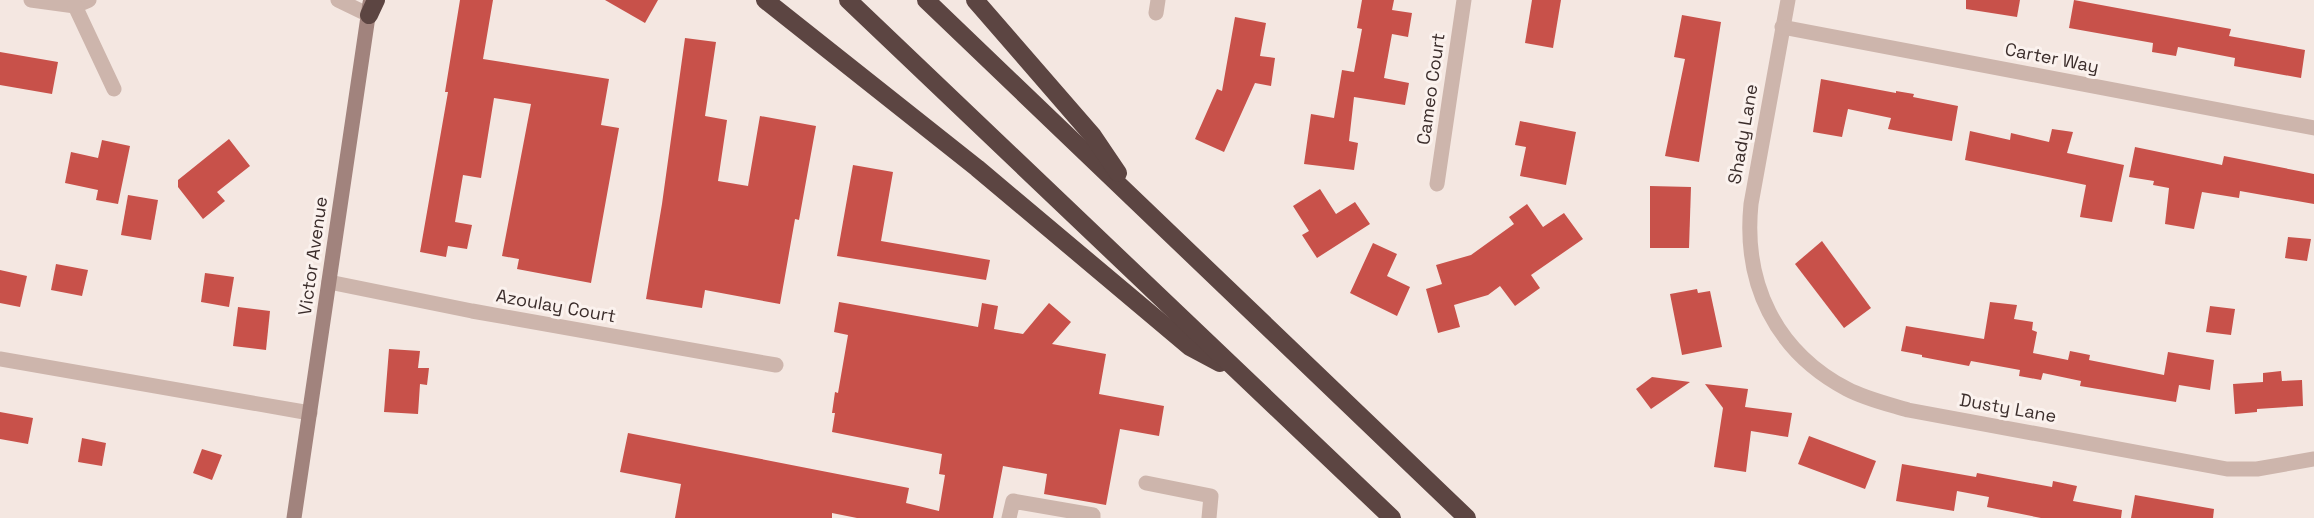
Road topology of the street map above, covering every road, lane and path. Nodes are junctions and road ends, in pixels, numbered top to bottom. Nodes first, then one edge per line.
1 (31, 0) edge
2 (338, 0) edge
3 (765, 0) edge
4 (848, 0) edge
5 (926, 0) edge
6 (975, 0) edge
7 (1464, 0) edge
8 (1788, 0) edge
9 (82, 3) edge
10 (372, 5) edge
11 (1782, 27) junction
12 (114, 89) dead end
13 (2314, 128) edge
14 (1437, 184) dead end
15 (1137, 202) junction
16 (1754, 276) joint
17 (329, 282) junction
18 (0, 358) edge
19 (776, 365) dead end
20 (1239, 373) junction
21 (310, 413) junction
22 (2314, 459) edge
23 (1146, 483) dead end
24 (294, 518) edge
25 (1010, 518) edge
26 (1093, 518) edge
27 (1209, 518) edge
28 (1392, 518) edge
29 (1467, 518) edge

1 - 9 street
2 - 10 street
3 - 20 highway
4 - 20 highway
5 - 15 highway
6 - 15 highway
7 - 14 street, Cameo Court
8 - 11 street, Shady Lane
9 - 12 street
10 - 17 main road, Victor Avenue
11 - 13 street, Carter Way
11 - 16 street, Shady Lane
15 - 29 highway
16 - 22 street, Dusty Lane
17 - 19 street, Azoulay Court
17 - 21 main road, Victor Avenue
18 - 21 street
20 - 28 highway
21 - 24 main road, Victor Avenue
23 - 27 street
25 - 26 street

